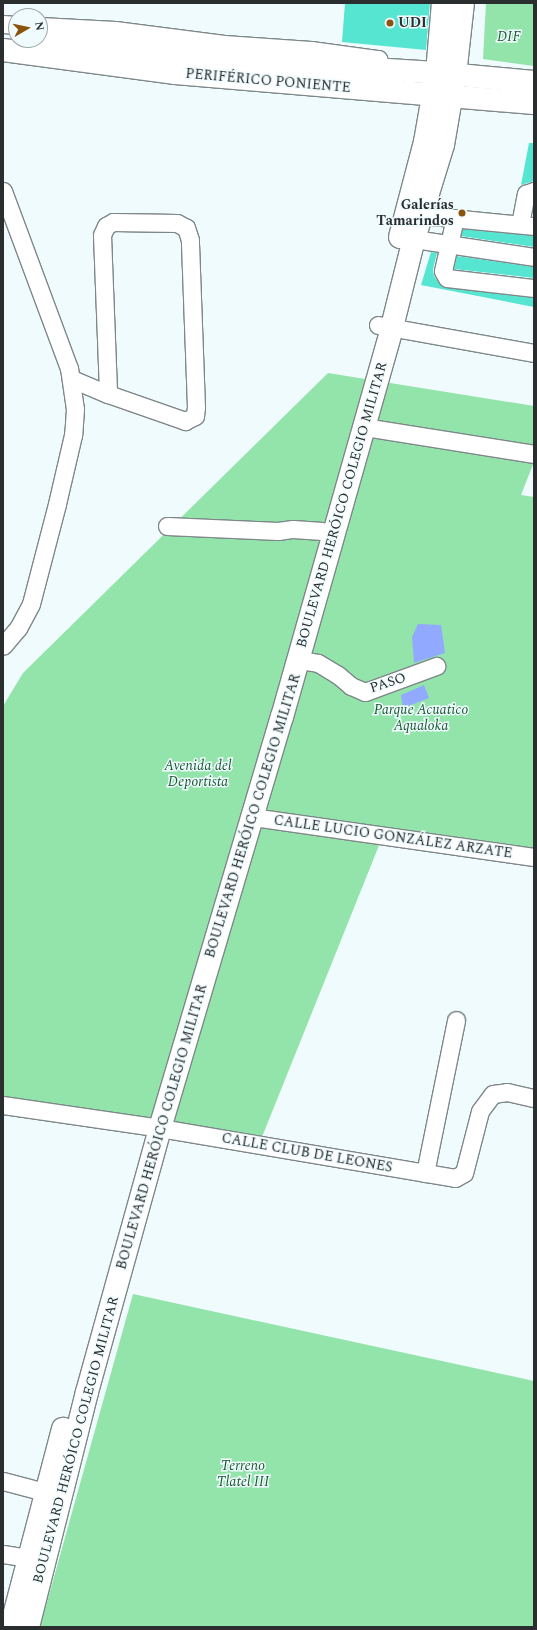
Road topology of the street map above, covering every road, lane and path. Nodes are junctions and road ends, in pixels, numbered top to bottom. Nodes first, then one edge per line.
1 (444, 3) edge
2 (462, 3) edge
3 (48, 26) edge
4 (48, 40) edge
5 (3, 50) edge
6 (382, 70) junction
7 (446, 74) junction
8 (534, 82) edge
9 (442, 96) junction
10 (534, 103) edge
11 (3, 191) edge
12 (534, 191) edge
13 (422, 215) junction
14 (455, 218) junction
15 (527, 225) edge
16 (414, 239) junction
17 (449, 244) junction
18 (534, 257) edge
19 (534, 288) edge
20 (385, 326) junction
21 (534, 353) edge
22 (70, 374) junction
23 (108, 390) junction
24 (364, 427) junction
25 (534, 454) edge
26 (167, 526) dead end
27 (320, 536) junction
28 (3, 646) edge
29 (299, 660) junction
30 (436, 666) dead end
31 (253, 817) junction
32 (534, 857) edge
33 (456, 1020) dead end
34 (534, 1098) edge
35 (3, 1105) edge
36 (154, 1127) junction
37 (426, 1173) junction
38 (3, 1481) edge
39 (45, 1492) junction
40 (3, 1554) edge
41 (28, 1558) junction
42 (11, 1627) edge
43 (28, 1627) edge

1 - 7 main road, BOULEVARD HERÓICO COLEGIO MILITAR
2 - 7 main road, BOULEVARD HERÓICO COLEGIO MILITAR
3 - 6 street
4 - 6 main road, PERIFÉRICO PONIENTE
5 - 9 main road, PERIFÉRICO PONIENTE
6 - 7 main road, PERIFÉRICO PONIENTE
7 - 8 main road, PERIFÉRICO PONIENTE
7 - 9 main road, BOULEVARD HERÓICO COLEGIO MILITAR
9 - 10 main road, PERIFÉRICO PONIENTE
9 - 13 main road, BOULEVARD HERÓICO COLEGIO MILITAR
9 - 20 main road, BOULEVARD HERÓICO COLEGIO MILITAR
11 - 22 street
12 - 15 street
13 - 14 street
13 - 16 main road, BOULEVARD HERÓICO COLEGIO MILITAR
14 - 15 street
14 - 17 street
16 - 17 street
16 - 20 main road, BOULEVARD HERÓICO COLEGIO MILITAR
17 - 18 street
17 - 19 street
20 - 21 street
20 - 24 main road, BOULEVARD HERÓICO COLEGIO MILITAR
20 - 27 main road, BOULEVARD HERÓICO COLEGIO MILITAR
22 - 23 street
22 - 28 street
23 - 23 street
24 - 25 street
24 - 29 main road, BOULEVARD HERÓICO COLEGIO MILITAR
26 - 27 street
27 - 36 main road, BOULEVARD HERÓICO COLEGIO MILITAR
29 - 30 street, PASO
29 - 31 main road, BOULEVARD HERÓICO COLEGIO MILITAR
31 - 32 street, CALLE LUCIO GONZÁLEZ ARZATE
31 - 36 main road, BOULEVARD HERÓICO COLEGIO MILITAR
33 - 37 street
34 - 37 street, CALLE CLUB DE LEONES
35 - 36 street, CALLE CLUB DE LEONES
36 - 37 street, CALLE CLUB DE LEONES
36 - 39 main road, BOULEVARD HERÓICO COLEGIO MILITAR
36 - 43 main road, BOULEVARD HERÓICO COLEGIO MILITAR
38 - 39 street
39 - 41 main road, BOULEVARD HERÓICO COLEGIO MILITAR
40 - 41 street
41 - 42 main road, BOULEVARD HERÓICO COLEGIO MILITAR

